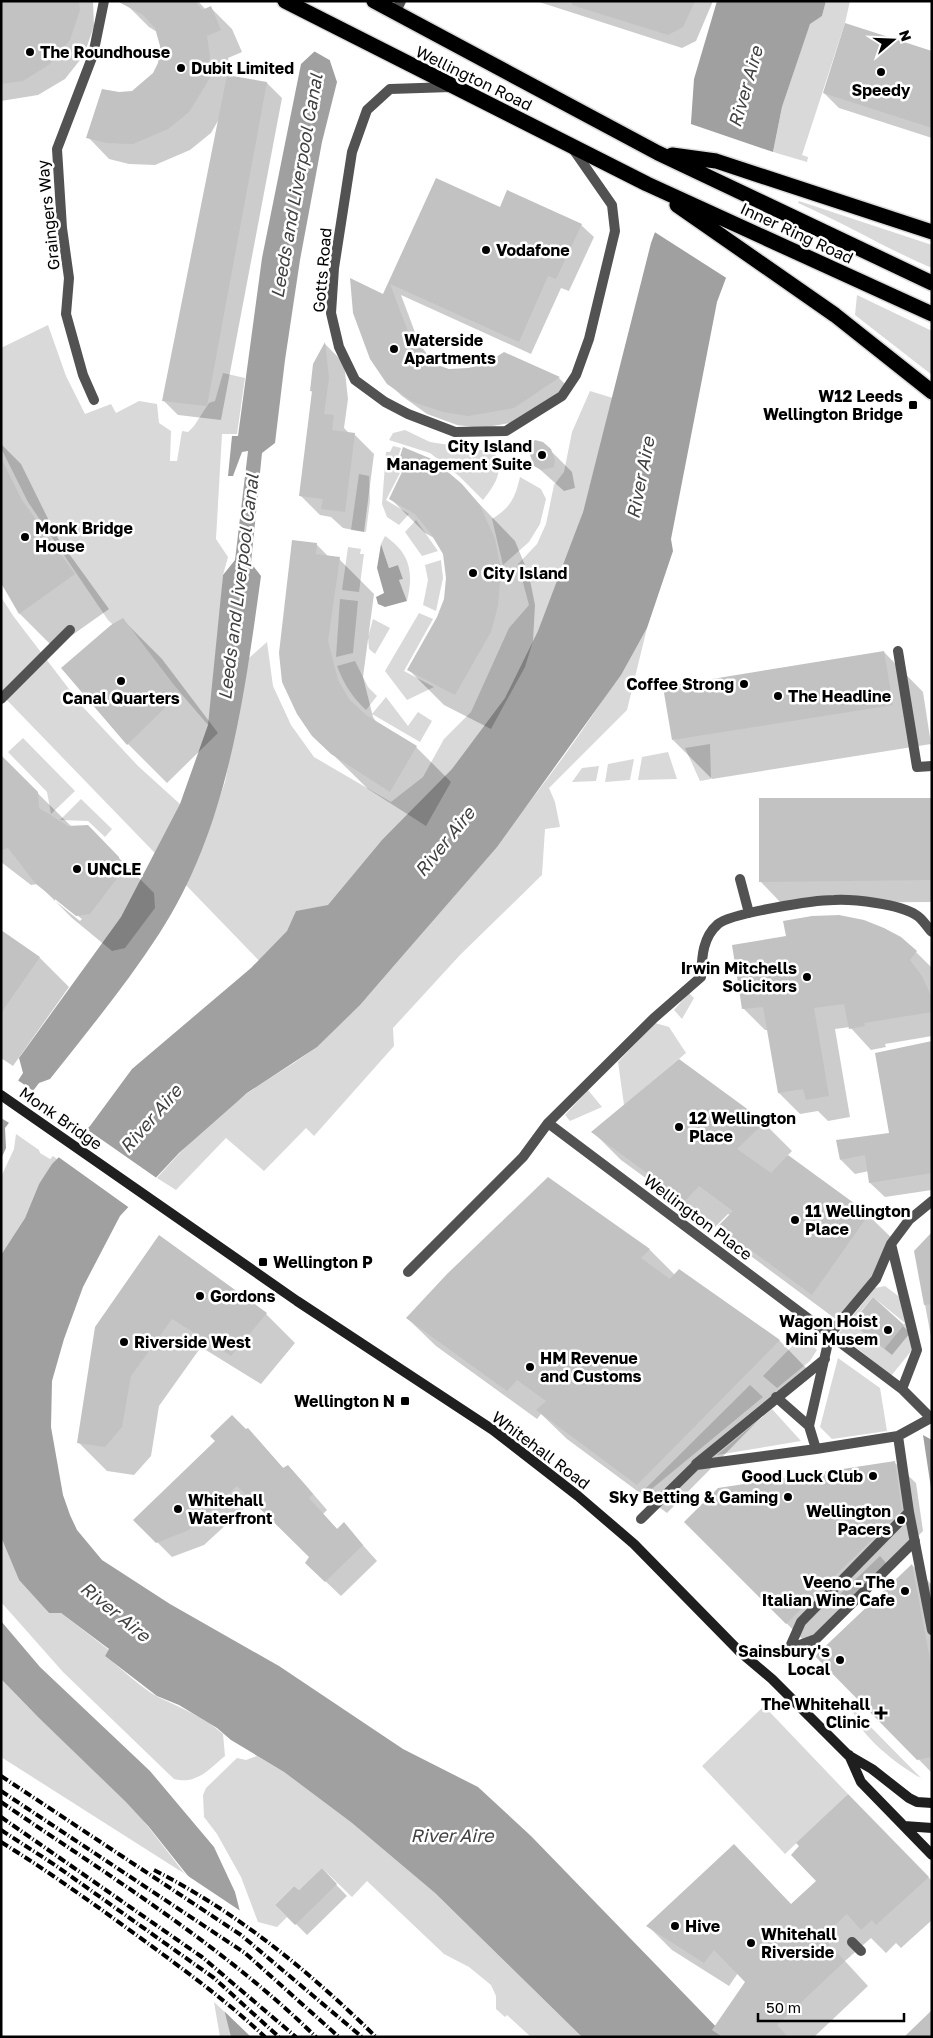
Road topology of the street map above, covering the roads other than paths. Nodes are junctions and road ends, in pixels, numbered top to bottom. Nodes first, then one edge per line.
1 (104, 1) edge
2 (374, 1) edge
3 (286, 2) edge
4 (399, 6) edge
5 (452, 87) junction
6 (570, 145) junction
7 (658, 153) junction
8 (647, 184) junction
9 (932, 232) edge
10 (932, 283) edge
11 (932, 314) edge
12 (932, 392) edge
13 (94, 400) dead end
14 (70, 630) dead end
15 (898, 651) dead end
16 (1, 698) edge
17 (932, 766) edge
18 (740, 879) dead end
19 (749, 913) junction
20 (932, 932) edge
21 (1, 1094) edge
22 (548, 1123) junction
23 (932, 1201) edge
24 (176, 1218) joint
25 (891, 1244) junction
26 (408, 1272) dead end
27 (830, 1334) junction
28 (825, 1359) junction
29 (902, 1389) junction
30 (776, 1397) junction
31 (931, 1418) edge
32 (809, 1426) junction
33 (898, 1436) junction
34 (816, 1449) junction
35 (696, 1465) junction
36 (910, 1512) junction
37 (641, 1519) dead end
38 (915, 1541) junction
39 (932, 1630) edge
40 (848, 1754) junction
41 (932, 1803) edge
42 (904, 1826) junction
43 (932, 1828) edge
44 (932, 1855) edge
45 (852, 1942) dead end
46 (861, 1951) dead end

1 - 13 street, Graingers Way
2 - 4 highway, Wellington Road
3 - 5 highway, Wellington Road
4 - 7 highway, Wellington Road
5 - 6 highway, Wellington Road
5 - 6 street, Gotts Road
6 - 8 highway, Wellington Road
7 - 9 highway
7 - 10 highway, Inner Ring Road
8 - 11 highway, Inner Ring Road
8 - 12 highway
14 - 16 street
15 - 17 street
18 - 19 street
19 - 20 street
19 - 22 street
21 - 24 street, Monk Bridge
22 - 26 street
22 - 27 street, Wellington Place
23 - 25 street
24 - 40 street, Whitehall Road
25 - 27 street
25 - 29 street
27 - 28 street
27 - 29 street, Wellington Place
28 - 30 street
28 - 32 street
29 - 31 street, Wellington Place
30 - 32 street
30 - 35 street
31 - 33 street, Wellington Place
32 - 34 street
33 - 34 street, Wellington Place
33 - 36 street
34 - 35 street, Wellington Place
35 - 37 street
36 - 38 street
36 - 38 street
38 - 39 street
40 - 41 street, Whitehall Road
40 - 42 street, Whitehall Road
42 - 43 street
42 - 44 street, Whitehall Road
45 - 46 street

